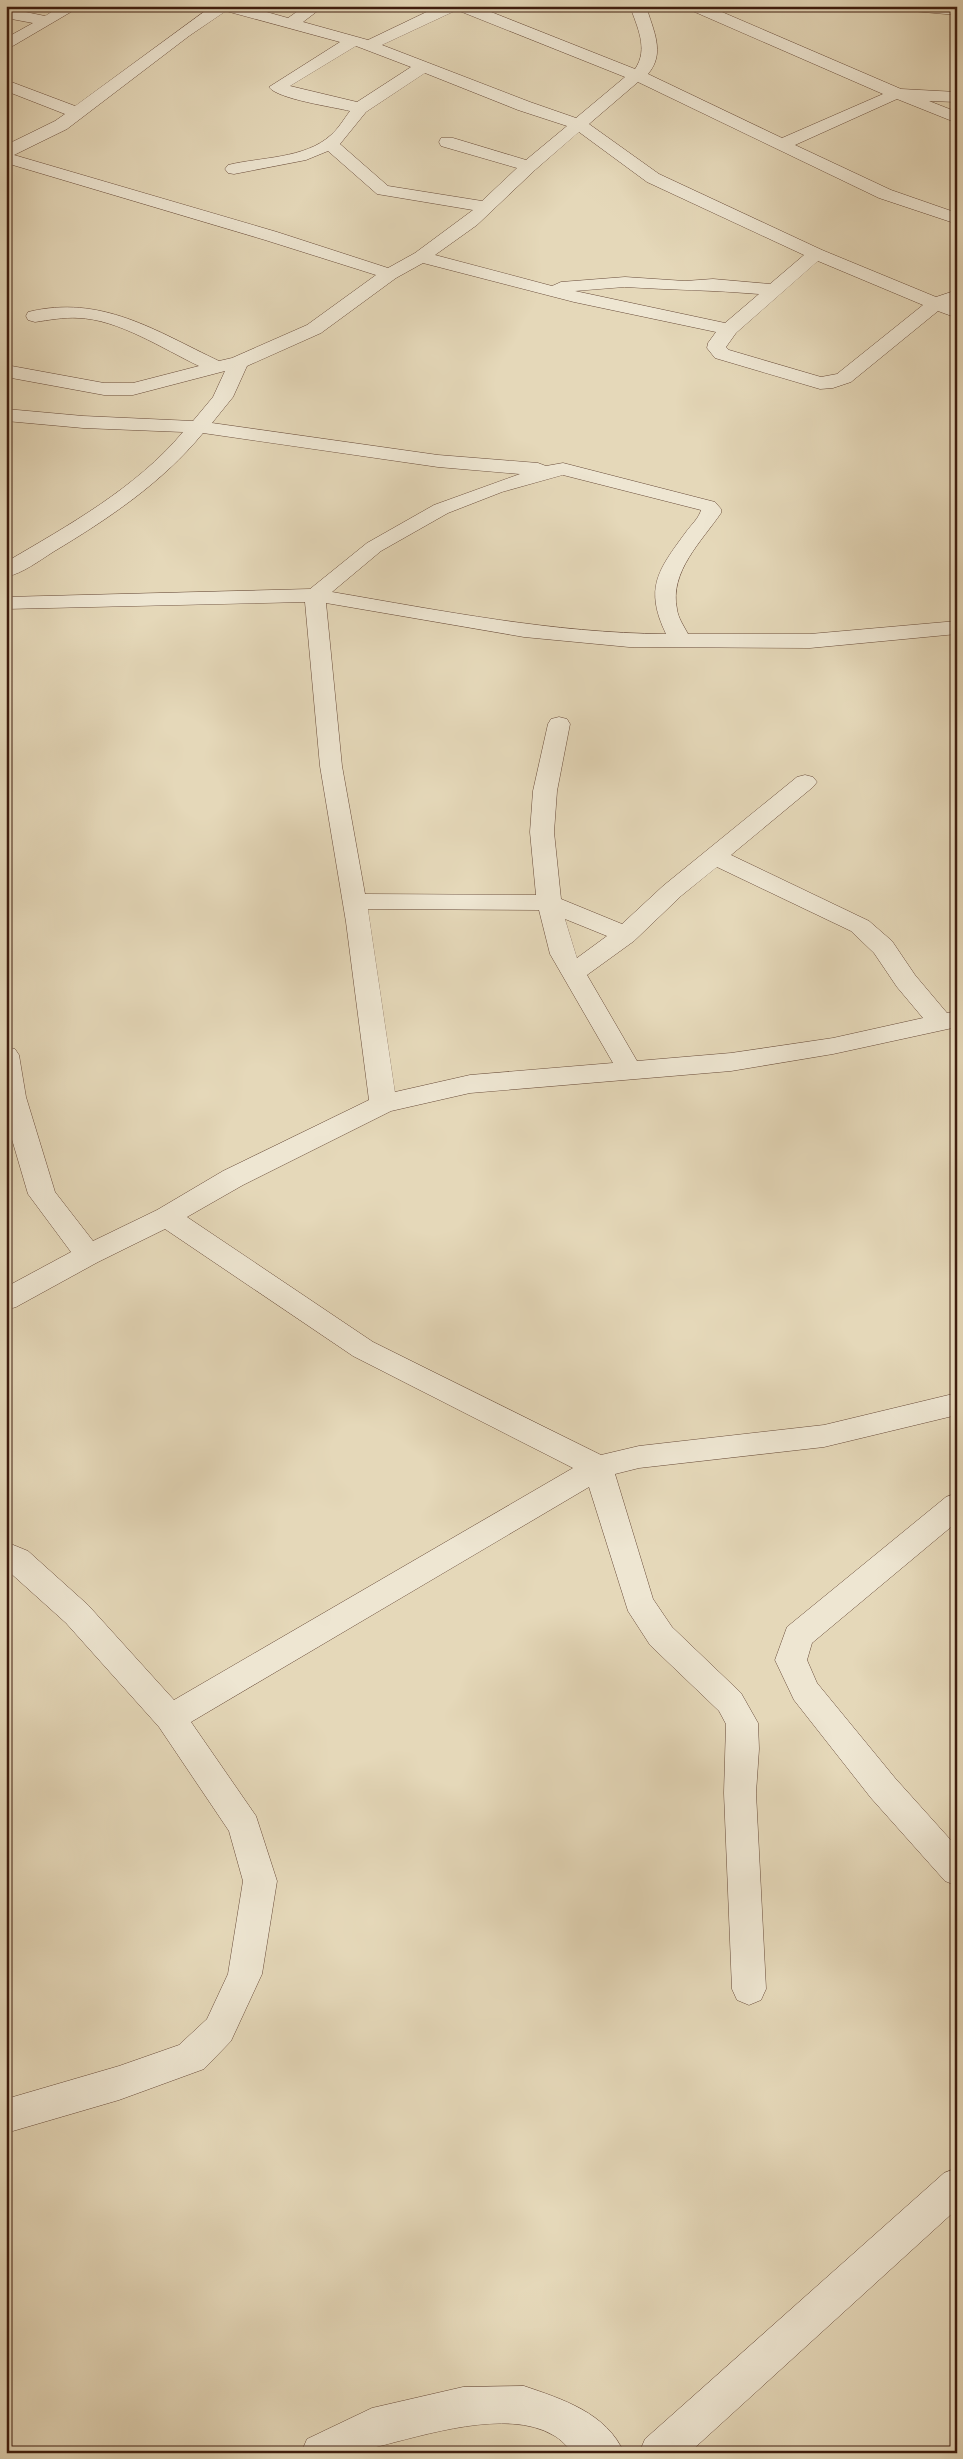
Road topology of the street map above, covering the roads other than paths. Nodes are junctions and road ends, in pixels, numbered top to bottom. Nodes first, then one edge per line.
1 (73, 6) edge
2 (224, 6) edge
3 (316, 6) edge
4 (452, 6) edge
5 (462, 6) edge
6 (638, 6) edge
7 (694, 6) edge
8 (912, 6) edge
9 (956, 8) edge
10 (6, 13) edge
11 (47, 21) junction
12 (291, 23) junction
13 (361, 43) junction
14 (6, 45) edge
15 (423, 67) junction
16 (636, 75) junction
17 (6, 85) edge
18 (896, 94) junction
19 (957, 97) edge
20 (360, 108) junction
21 (77, 113) junction
22 (957, 118) edge
23 (579, 124) junction
24 (447, 142) dead end
25 (330, 144) junction
26 (780, 145) junction
27 (6, 152) edge
28 (6, 158) edge
29 (529, 166) junction
30 (234, 169) dead end
31 (487, 207) junction
32 (957, 219) edge
33 (816, 254) junction
34 (421, 257) junction
35 (390, 274) junction
36 (540, 290) junction
37 (774, 290) junction
38 (957, 296) edge
39 (936, 303) junction
40 (957, 312) edge
41 (35, 316) dead end
42 (729, 329) junction
43 (239, 362) junction
44 (216, 368) junction
45 (6, 371) edge
46 (9, 417) edge
47 (199, 426) junction
48 (552, 470) junction
49 (6, 571) edge
50 (315, 595) junction
51 (6, 603) edge
52 (957, 627) edge
53 (679, 639) junction
54 (559, 724) dead end
55 (805, 782) dead end
56 (714, 856) junction
57 (354, 901) junction
58 (549, 903) junction
59 (625, 935) junction
60 (572, 973) junction
61 (949, 1021) edge
62 (6, 1055) edge
63 (630, 1071) junction
64 (383, 1104) junction
65 (167, 1216) junction
66 (88, 1255) junction
67 (6, 1300) edge
68 (957, 1404) edge
69 (598, 1467) junction
70 (957, 1505) edge
71 (6, 1554) edge
72 (170, 1718) junction
73 (957, 1871) edge
74 (749, 1988) dead end
75 (6, 2116) edge
76 (957, 2185) edge
77 (321, 2453) edge
78 (604, 2453) edge
79 (659, 2453) edge

1 - 11 street
2 - 12 street
2 - 21 street
3 - 12 street
4 - 13 street
5 - 16 street
6 - 16 street
7 - 18 street
8 - 9 street
10 - 11 street
11 - 14 street
12 - 13 street
13 - 15 street
13 - 20 street
15 - 20 street
15 - 23 street
16 - 23 street
16 - 26 street
17 - 21 street
18 - 19 street
18 - 22 street
18 - 26 street
20 - 25 street
21 - 27 street
23 - 29 street
23 - 33 street
24 - 29 street
25 - 30 street
25 - 31 street
26 - 32 street
28 - 35 street
29 - 31 street
31 - 34 street
33 - 37 street
33 - 39 street
34 - 35 street
34 - 36 street
35 - 43 street
36 - 37 street
36 - 42 street
37 - 42 street
38 - 39 street
39 - 40 street
39 - 42 street
41 - 44 street
43 - 44 street
43 - 47 street
44 - 45 street
46 - 47 street
47 - 48 street
47 - 49 street
48 - 50 street
48 - 53 street
50 - 51 street
50 - 53 street
50 - 57 street
52 - 53 street
54 - 58 street
55 - 56 street
56 - 59 street
56 - 61 street
57 - 58 street
57 - 64 street
58 - 59 street
58 - 60 street
59 - 60 street
60 - 63 street
61 - 63 street
62 - 66 street
63 - 64 street
64 - 65 street
65 - 66 street
65 - 69 street
66 - 67 street
68 - 69 street
69 - 72 street
69 - 74 street
70 - 73 street
71 - 72 street
72 - 75 street
76 - 79 street
77 - 78 street

